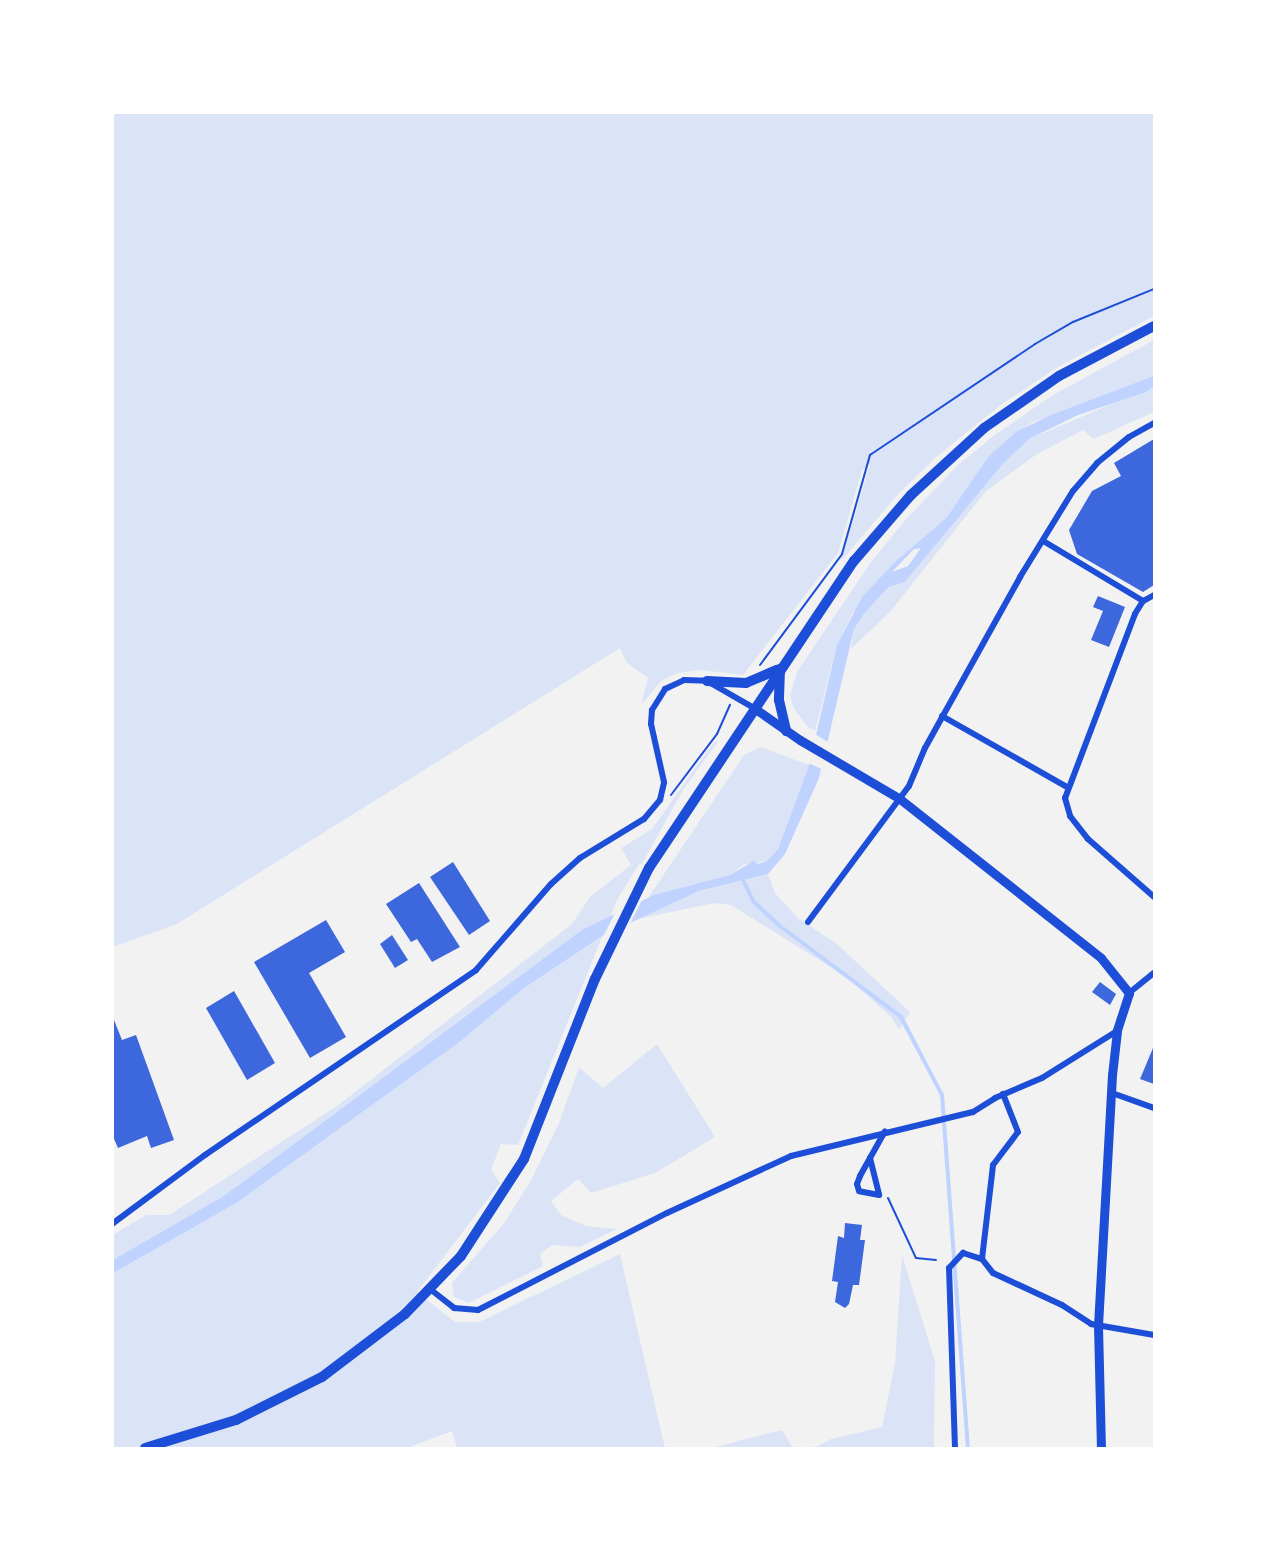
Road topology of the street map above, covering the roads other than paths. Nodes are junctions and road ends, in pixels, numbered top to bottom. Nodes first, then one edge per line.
1 (1155, 326) edge
2 (1155, 423) edge
3 (1044, 542) junction
4 (1155, 595) edge
5 (1143, 601) junction
6 (780, 668) junction
7 (707, 681) junction
8 (754, 708) junction
9 (942, 716) junction
10 (786, 731) junction
11 (1067, 787) junction
12 (900, 799) junction
13 (1155, 897) edge
14 (808, 922) dead end
15 (1155, 973) edge
16 (1130, 993) junction
17 (1117, 1031) junction
18 (1112, 1093) junction
19 (1003, 1094) junction
20 (1155, 1108) edge
21 (885, 1131) junction
22 (870, 1158) junction
23 (112, 1224) edge
24 (982, 1259) junction
25 (430, 1289) junction
26 (1098, 1326) junction
27 (1155, 1335) edge
28 (145, 1449) edge
29 (955, 1449) edge
30 (1101, 1449) edge

1 - 6 main road
2 - 3 street
3 - 5 street
3 - 9 street
4 - 5 street
5 - 11 street
6 - 7 main road
6 - 8 main road
6 - 10 main road
7 - 8 street
7 - 23 street
8 - 10 street
8 - 25 main road
9 - 11 street
9 - 12 street
10 - 12 street
11 - 13 street
12 - 14 street
12 - 16 street
15 - 16 street
16 - 17 street
17 - 18 street
17 - 19 street
18 - 20 street
18 - 26 street
19 - 21 street
19 - 24 street
21 - 22 street
21 - 25 street
22 - 22 street
24 - 26 street
24 - 29 street
25 - 28 main road
26 - 27 street
26 - 30 street

